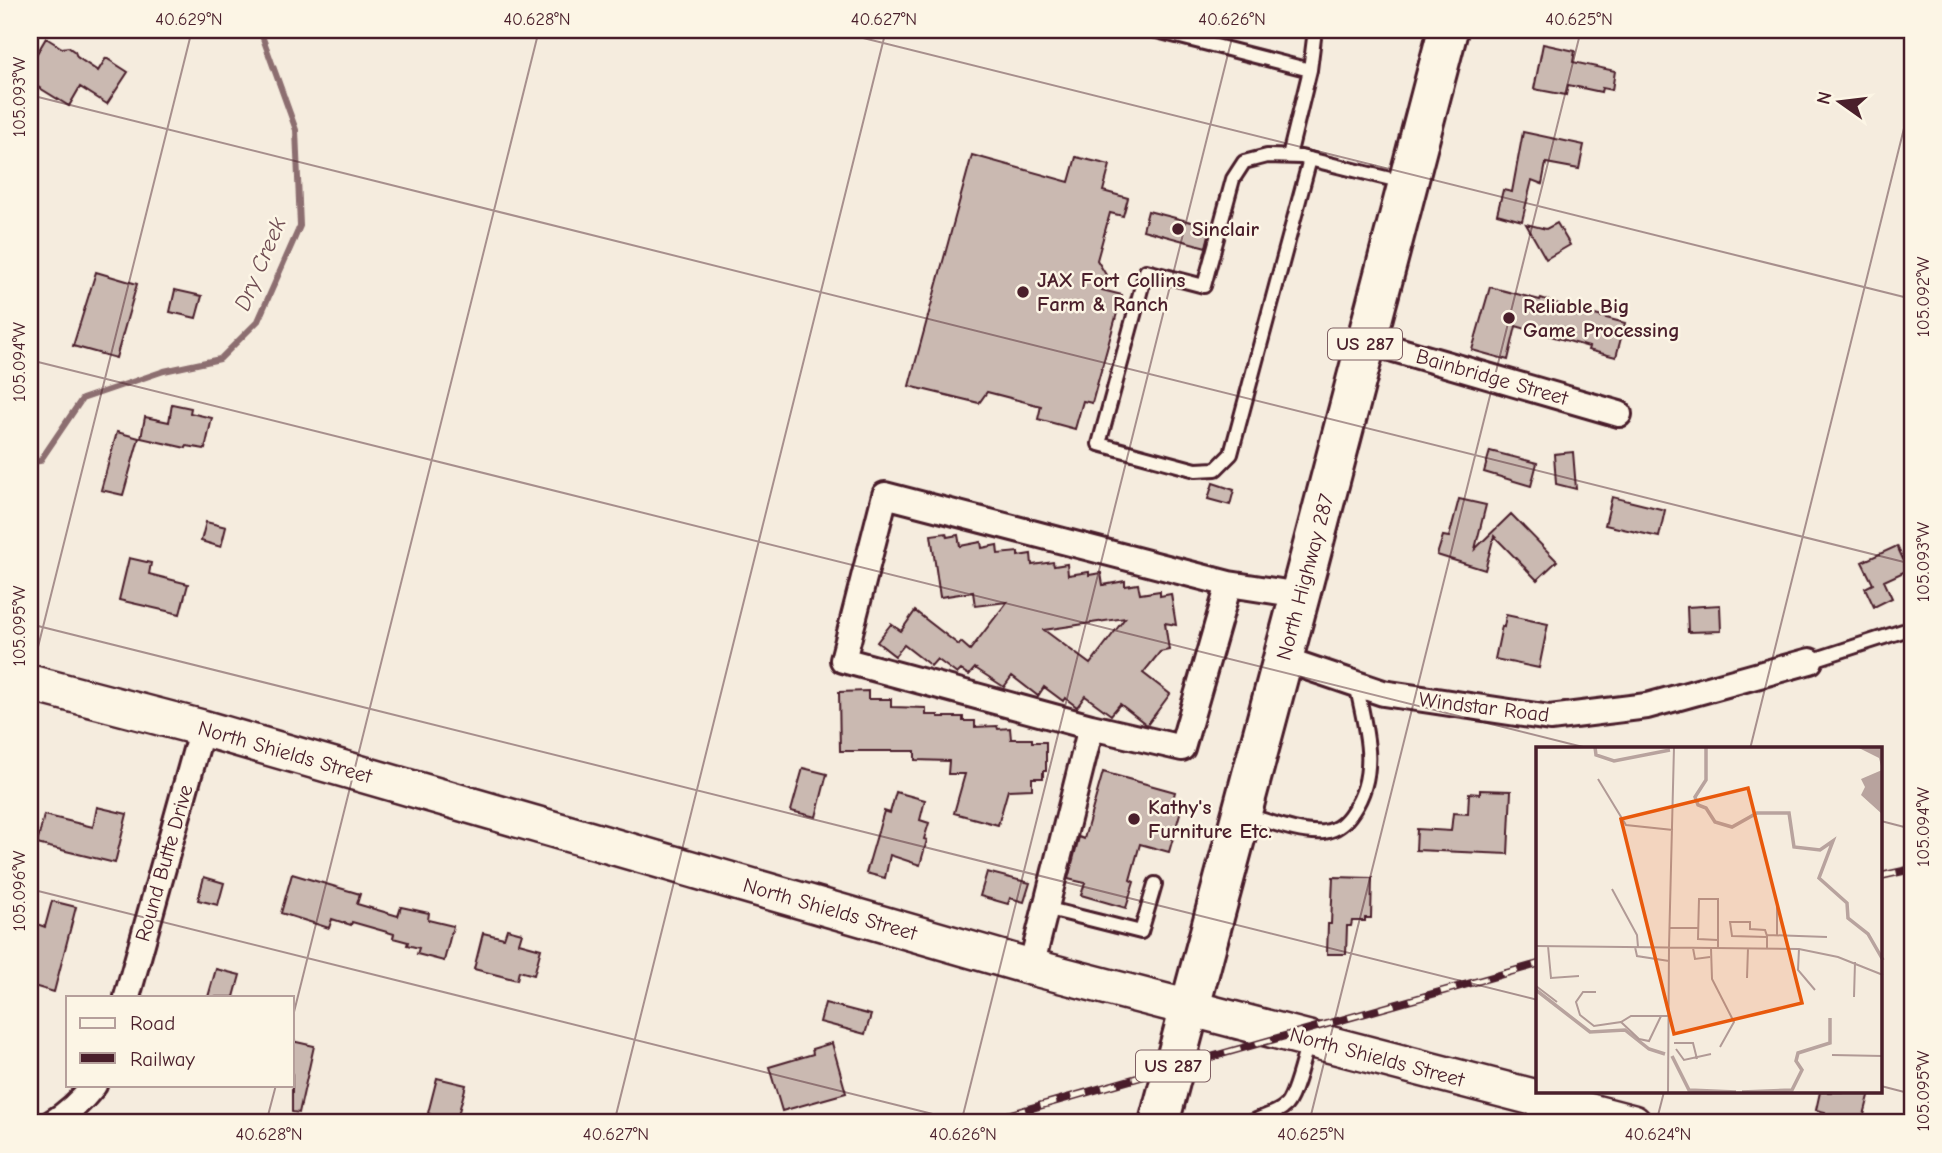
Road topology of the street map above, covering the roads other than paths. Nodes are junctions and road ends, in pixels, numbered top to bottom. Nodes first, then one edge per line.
1 (1153, 30) edge
2 (1315, 30) edge
3 (1448, 30) edge
4 (1310, 70) junction
5 (1289, 156) junction
6 (1310, 159) junction
7 (1407, 183) junction
8 (1366, 341) junction
9 (1619, 414) dead end
10 (1229, 584) junction
11 (1300, 595) junction
12 (1912, 628) edge
13 (1283, 659) junction
14 (1810, 661) joint
15 (30, 683) edge
16 (1356, 684) junction
17 (1091, 727) junction
18 (202, 728) junction
19 (1242, 813) junction
20 (1155, 884) dead end
21 (1045, 908) junction
22 (1031, 967) junction
23 (127, 996) edge
24 (1189, 1009) junction
25 (1309, 1039) junction
26 (93, 1086) edge
27 (52, 1123) edge
28 (1159, 1123) edge
29 (1251, 1123) edge
30 (1633, 1123) edge

1 - 4 lane
2 - 4 lane
3 - 7 highway, North Highway 287 / US 287
4 - 5 lane
5 - 6 lane
5 - 6 lane
6 - 7 lane
7 - 8 highway, North Highway 287 / US 287
8 - 9 street, Bainbridge Street
8 - 11 highway, North Highway 287 / US 287
10 - 11 street
10 - 17 street
10 - 17 street
11 - 13 highway, North Highway 287 / US 287
12 - 14 lane
13 - 16 street, Windstar Road
13 - 19 highway, North Highway 287 / US 287
14 - 16 street, Windstar Road
15 - 18 street, North Shields Street
16 - 19 lane
17 - 21 street
18 - 22 street, North Shields Street
18 - 23 street, Round Butte Drive
19 - 24 highway, North Highway 287 / US 287
20 - 21 lane
21 - 22 street
22 - 24 street, North Shields Street
24 - 25 street, North Shields Street
24 - 28 highway, North Highway 287 / US 287
25 - 29 lane
25 - 30 street, North Shields Street
26 - 27 street

